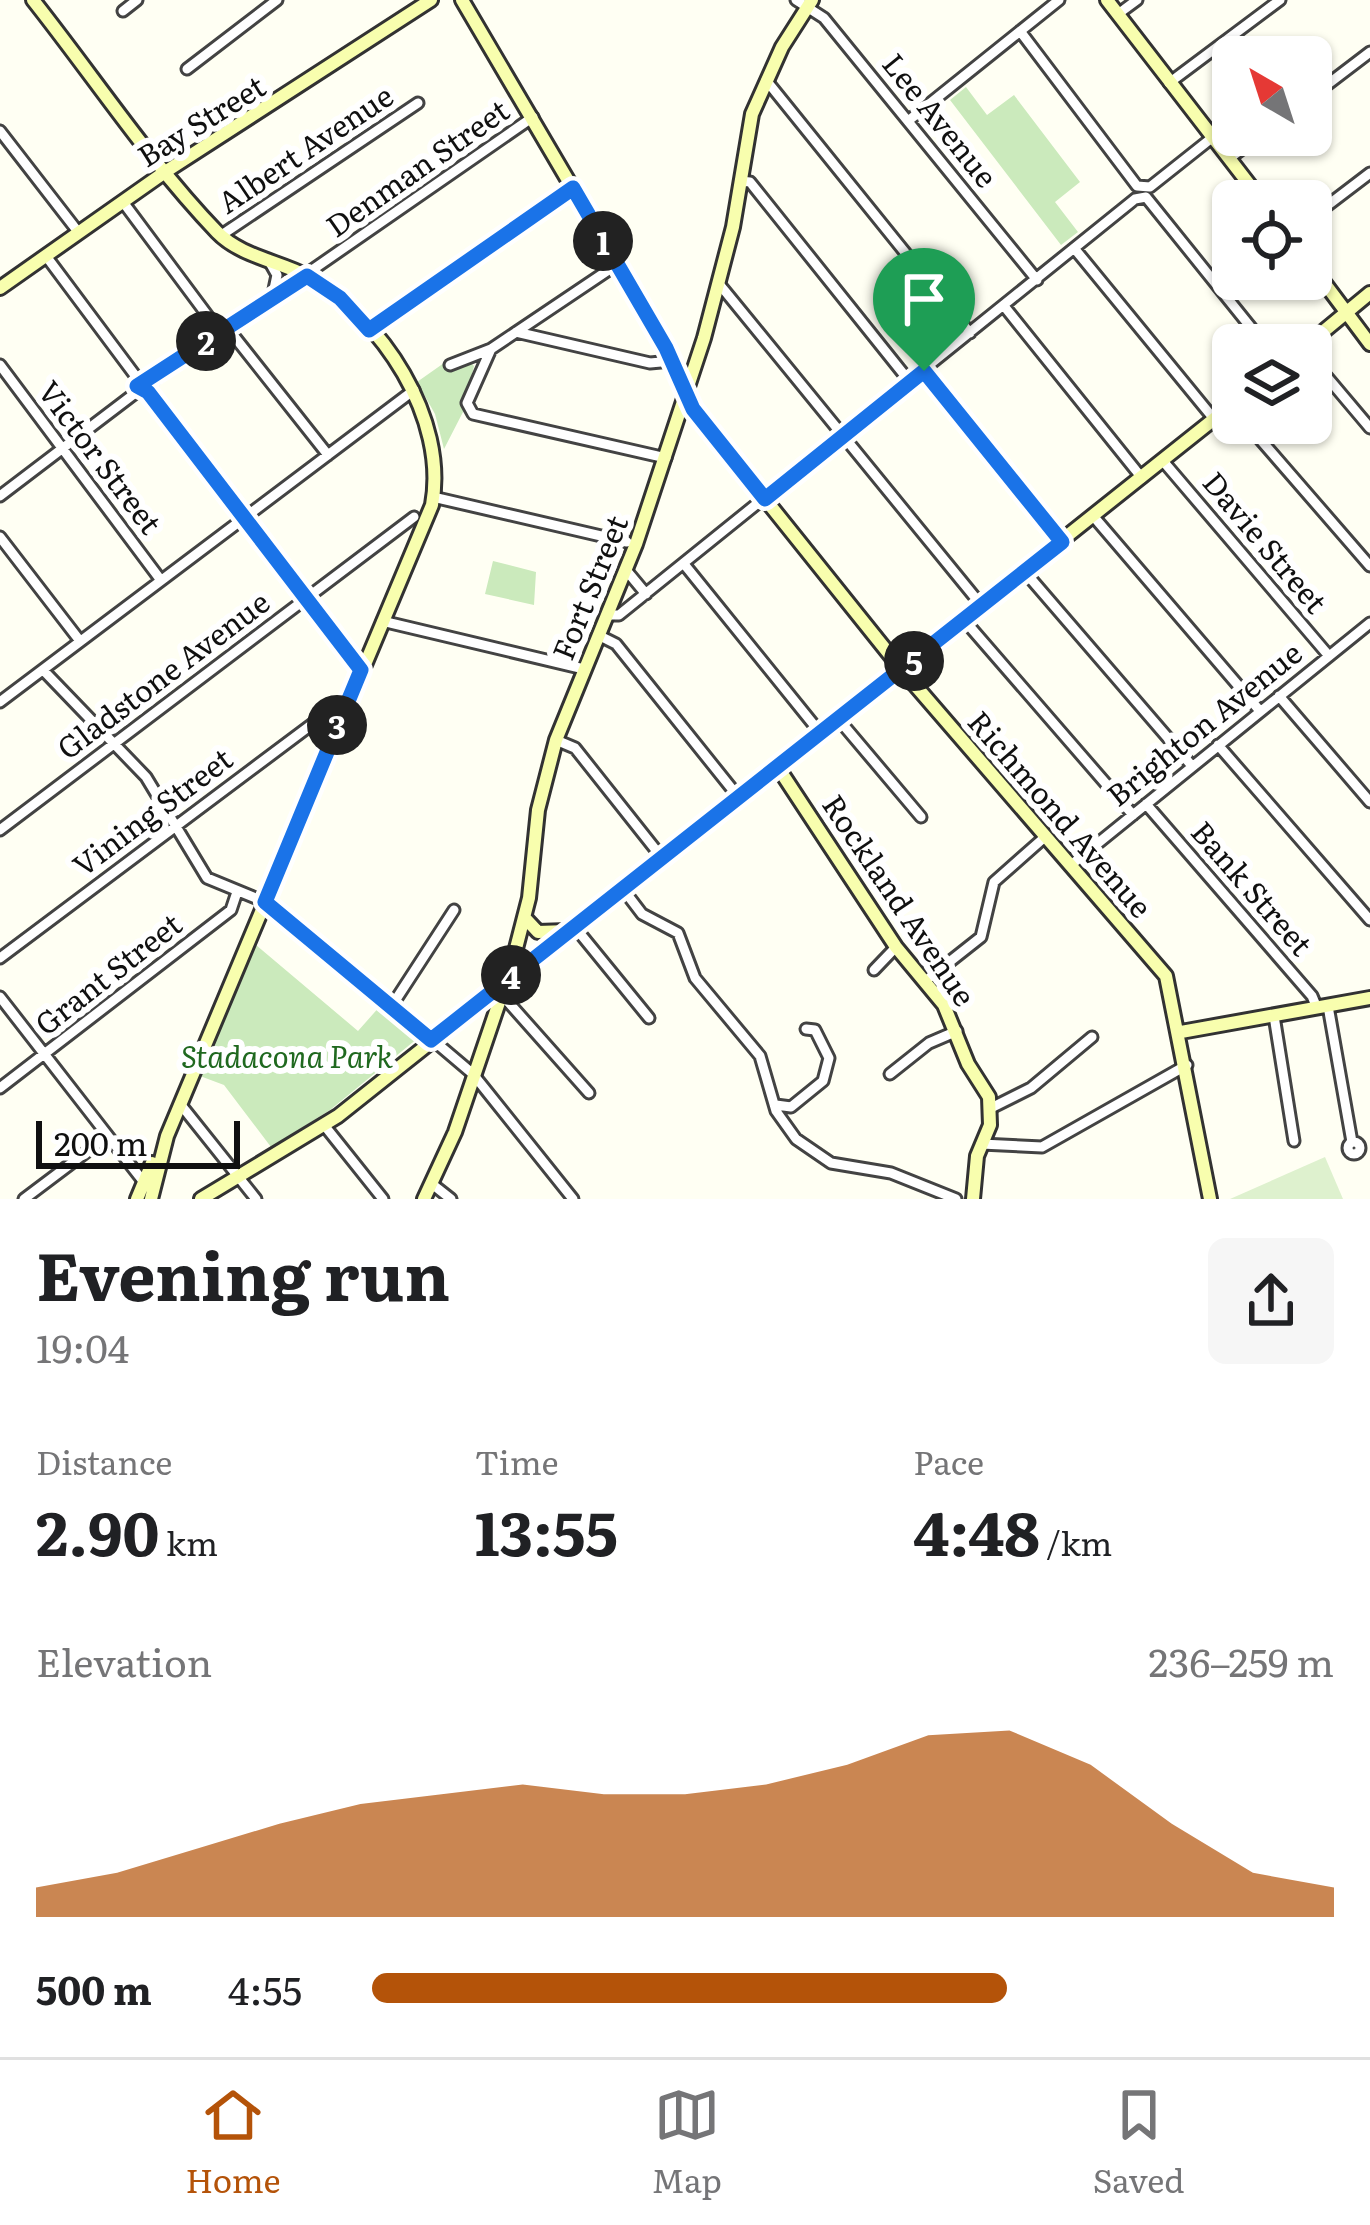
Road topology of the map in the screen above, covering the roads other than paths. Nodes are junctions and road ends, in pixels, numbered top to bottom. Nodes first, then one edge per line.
1 (33, 0) edge
2 (137, 0) edge
3 (277, 0) edge
4 (431, 0) edge
5 (462, 0) edge
6 (1059, 0) edge
7 (1107, 0) edge
8 (1137, 0) edge
9 (1280, 0) edge
10 (805, 3) edge
11 (123, 10) dead end
12 (1118, 14) junction
13 (1020, 31) junction
14 (1370, 52) edge
15 (187, 69) dead end
16 (766, 80) junction
17 (1332, 81) edge
18 (1169, 83) junction
19 (418, 103) dead end
20 (533, 117) junction
21 (908, 121) junction
22 (0, 131) edge
23 (1212, 136) edge
24 (1212, 138) edge
25 (1233, 156) edge
26 (1230, 158) joint
27 (165, 172) junction
28 (1370, 172) edge
29 (1246, 180) edge
30 (740, 181) junction
31 (573, 188) junction
32 (1142, 193) junction
33 (123, 202) junction
34 (1332, 202) edge
35 (79, 233) junction
36 (220, 236) junction
37 (1074, 248) junction
38 (46, 256) junction
39 (269, 261) junction
40 (616, 265) junction
41 (307, 276) junction
42 (1037, 280) junction
43 (2, 282) edge
44 (721, 285) junction
45 (1370, 293) edge
46 (1332, 294) edge
47 (270, 299) junction
48 (1004, 306) junction
49 (1346, 313) junction
50 (1248, 324) edge
51 (1332, 324) edge
52 (223, 329) junction
53 (369, 330) junction
54 (516, 332) junction
55 (970, 333) junction
56 (704, 338) junction
57 (1370, 344) edge
58 (490, 349) junction
59 (669, 354) junction
60 (0, 365) edge
61 (450, 365) dead end
62 (924, 371) junction
63 (910, 382) junction
64 (1332, 383) edge
65 (144, 387) junction
66 (414, 390) junction
67 (685, 394) junction
68 (1212, 417) edge
69 (1212, 421) edge
70 (675, 428) junction
71 (1370, 428) edge
72 (708, 429) junction
73 (844, 435) junction
74 (1264, 444) edge
75 (63, 449) junction
76 (328, 455) junction
77 (666, 458) junction
78 (1163, 461) junction
79 (1142, 478) junction
80 (0, 496) edge
81 (434, 497) junction
82 (765, 499) junction
83 (1094, 517) junction
84 (243, 518) junction
85 (414, 518) dead end
86 (0, 536) edge
87 (627, 542) dead end
88 (1062, 542) junction
89 (684, 564) junction
90 (1370, 566) edge
91 (626, 570) junction
92 (1025, 572) junction
93 (160, 579) junction
94 (646, 594) junction
95 (304, 601) junction
96 (982, 606) junction
97 (608, 615) junction
98 (382, 621) junction
99 (965, 621) junction
100 (1370, 623) edge
101 (600, 636) junction
102 (80, 641) junction
103 (1329, 656) junction
104 (584, 669) junction
105 (43, 670) junction
106 (361, 670) junction
107 (902, 670) junction
108 (1279, 696) junction
109 (0, 702) edge
110 (1261, 711) junction
111 (840, 722) junction
112 (337, 724) junction
113 (822, 735) junction
114 (556, 740) junction
115 (115, 744) junction
116 (1218, 745) junction
117 (1192, 766) junction
118 (779, 769) junction
119 (740, 799) junction
120 (1370, 802) edge
121 (1146, 803) junction
122 (1133, 815) junction
123 (921, 817) dead end
124 (175, 826) junction
125 (0, 830) edge
126 (1046, 836) junction
127 (663, 859) junction
128 (1071, 865) junction
129 (623, 890) junction
130 (237, 892) junction
131 (265, 902) junction
132 (454, 910) dead end
133 (524, 917) junction
134 (1370, 920) edge
135 (571, 929) junction
136 (896, 947) junction
137 (0, 958) edge
138 (874, 970) dead end
139 (507, 979) junction
140 (924, 982) junction
141 (502, 995) junction
142 (0, 997) edge
143 (1370, 998) edge
144 (393, 1004) junction
145 (1323, 1007) junction
146 (1274, 1016) junction
147 (649, 1018) dead end
148 (806, 1029) dead end
149 (957, 1030) junction
150 (1181, 1032) junction
151 (1092, 1037) dead end
152 (431, 1040) junction
153 (44, 1055) junction
154 (1186, 1066) junction
155 (473, 1074) junction
156 (890, 1074) dead end
157 (0, 1088) edge
158 (589, 1093) dead end
159 (488, 1094) junction
160 (466, 1097) junction
161 (181, 1105) junction
162 (776, 1105) junction
163 (991, 1108) junction
164 (324, 1126) junction
165 (167, 1136) junction
166 (105, 1138) junction
167 (1294, 1141) dead end
168 (1352, 1142) dead end
169 (981, 1144) junction
170 (143, 1181) junction
171 (236, 1181) junction
172 (432, 1184) junction
173 (569, 1198) edge
174 (24, 1199) edge
175 (137, 1199) edge
176 (151, 1199) edge
177 (206, 1199) edge
178 (256, 1199) edge
179 (383, 1199) edge
180 (424, 1199) edge
181 (451, 1199) edge
182 (956, 1199) edge
183 (974, 1199) edge
184 (1210, 1199) edge

1 - 27 main road
2 - 11 street
3 - 15 street
4 - 27 main road, Bay Street
5 - 20 main road, Richmond Avenue
6 - 13 street
7 - 12 main road
8 - 12 street
9 - 18 street
10 - 16 main road, Fort Street
10 - 21 street, Lee Avenue
12 - 18 main road
13 - 21 street
13 - 32 street
14 - 17 street
16 - 30 main road, Fort Street
16 - 55 street
18 - 23 main road
19 - 36 street, Albert Avenue
20 - 31 main road, Richmond Avenue
20 - 41 street, Denman Street
21 - 42 street, Lee Avenue
22 - 35 street
24 - 32 street
25 - 26 street
26 - 29 main road
27 - 33 main road, Bay Street
27 - 36 main road
28 - 34 street
30 - 44 main road, Fort Street
30 - 63 street
31 - 40 main road, Richmond Avenue
31 - 53 street
32 - 37 street
32 - 50 street
33 - 35 main road, Bay Street
33 - 52 street
35 - 38 main road, Bay Street
36 - 39 main road
37 - 42 street
37 - 68 street
38 - 43 main road, Bay Street
38 - 65 street
39 - 41 main road
39 - 47 street
40 - 54 street
40 - 59 main road, Richmond Avenue
41 - 47 street, Denman Street
41 - 53 main road
42 - 48 street
44 - 56 main road, Fort Street
44 - 73 street
45 - 49 main road
46 - 49 main road
47 - 52 street, Denman Street
48 - 55 street
48 - 79 street
49 - 51 main road
49 - 57 main road
52 - 65 street, Denman Street
52 - 76 street
53 - 66 main road
54 - 58 street
54 - 59 street
55 - 62 street
56 - 59 main road
56 - 67 main road, Fort Street
58 - 61 street
58 - 77 street
59 - 67 main road, Richmond Avenue
60 - 75 street, Victor Street
62 - 63 street
62 - 88 street
63 - 73 street
64 - 71 street
65 - 75 street, Denman Street
65 - 84 street
66 - 76 street
66 - 81 main road
67 - 70 main road, Fort Street
67 - 72 main road, Richmond Avenue
69 - 78 main road
70 - 72 main road
70 - 77 main road, Fort Street
72 - 82 main road, Richmond Avenue
73 - 82 street
73 - 96 street
74 - 90 street
75 - 80 street, Denman Street
75 - 93 street, Victor Street
76 - 84 street
77 - 91 main road, Fort Street
78 - 79 main road
78 - 103 street, Davie Street
79 - 83 main road
81 - 87 street
81 - 98 main road
82 - 89 street
82 - 107 main road, Richmond Avenue
83 - 88 main road
83 - 110 street
84 - 93 street
84 - 95 street
85 - 95 street, Gladstone Avenue
86 - 102 street
88 - 92 main road
89 - 94 street
89 - 113 street
91 - 94 street
91 - 97 main road, Fort Street
92 - 96 main road
92 - 117 street
93 - 102 street
94 - 97 street
95 - 106 street
95 - 115 street, Gladstone Avenue
96 - 99 main road
97 - 101 main road, Fort Street
98 - 104 street
98 - 106 main road
99 - 107 main road
99 - 122 street
100 - 103 street, Brighton Avenue
101 - 104 main road, Fort Street
101 - 119 street
102 - 105 street
103 - 108 street, Brighton Avenue
104 - 114 main road, Fort Street
105 - 109 street
105 - 115 street
106 - 112 main road
107 - 111 main road
107 - 126 main road, Richmond Avenue
108 - 110 street, Brighton Avenue
108 - 120 street
110 - 116 street, Brighton Avenue
111 - 113 main road
111 - 123 street
112 - 124 street, Vining Street
112 - 131 main road
113 - 118 main road
114 - 127 street
114 - 133 main road, Fort Street
115 - 124 street
115 - 125 street, Gladstone Avenue
116 - 117 street, Brighton Avenue
116 - 134 street
117 - 121 street, Brighton Avenue
118 - 119 main road
118 - 136 main road, Rockland Avenue
119 - 127 main road
121 - 122 street, Brighton Avenue
121 - 145 street, Bank Street
122 - 128 street, Brighton Avenue
124 - 130 street
124 - 137 street, Vining Street
126 - 128 main road, Richmond Avenue
126 - 140 street
127 - 129 main road
128 - 150 main road, Richmond Avenue
129 - 135 main road
129 - 162 street
130 - 131 street
130 - 153 street, Grant Street
131 - 144 street
131 - 161 main road
132 - 144 street
133 - 135 main road
133 - 139 main road, Fort Street
135 - 139 main road
135 - 147 street
136 - 138 street
136 - 140 main road, Rockland Avenue
139 - 141 main road, Fort Street
139 - 152 main road
140 - 149 main road, Rockland Avenue
141 - 155 main road, Fort Street
141 - 158 street
142 - 153 street
143 - 145 main road
144 - 152 street
145 - 146 main road
145 - 168 street, Bank Street
146 - 150 main road
146 - 167 street
148 - 162 street
149 - 156 street
149 - 163 main road, Rockland Avenue
150 - 154 main road, Richmond Avenue
151 - 163 street
152 - 155 street
152 - 164 main road
153 - 157 street, Grant Street
153 - 166 street
154 - 169 street
154 - 184 main road, Richmond Avenue
155 - 159 street
155 - 160 main road, Fort Street
159 - 160 street
159 - 173 street
160 - 172 main road, Fort Street
161 - 165 main road
161 - 171 street
162 - 182 street
163 - 169 main road
164 - 171 main road
164 - 179 street
165 - 170 main road
165 - 176 main road
166 - 170 street
166 - 174 street
169 - 183 main road
170 - 175 main road
171 - 177 main road
171 - 178 street
172 - 180 main road, Fort Street
172 - 181 street

